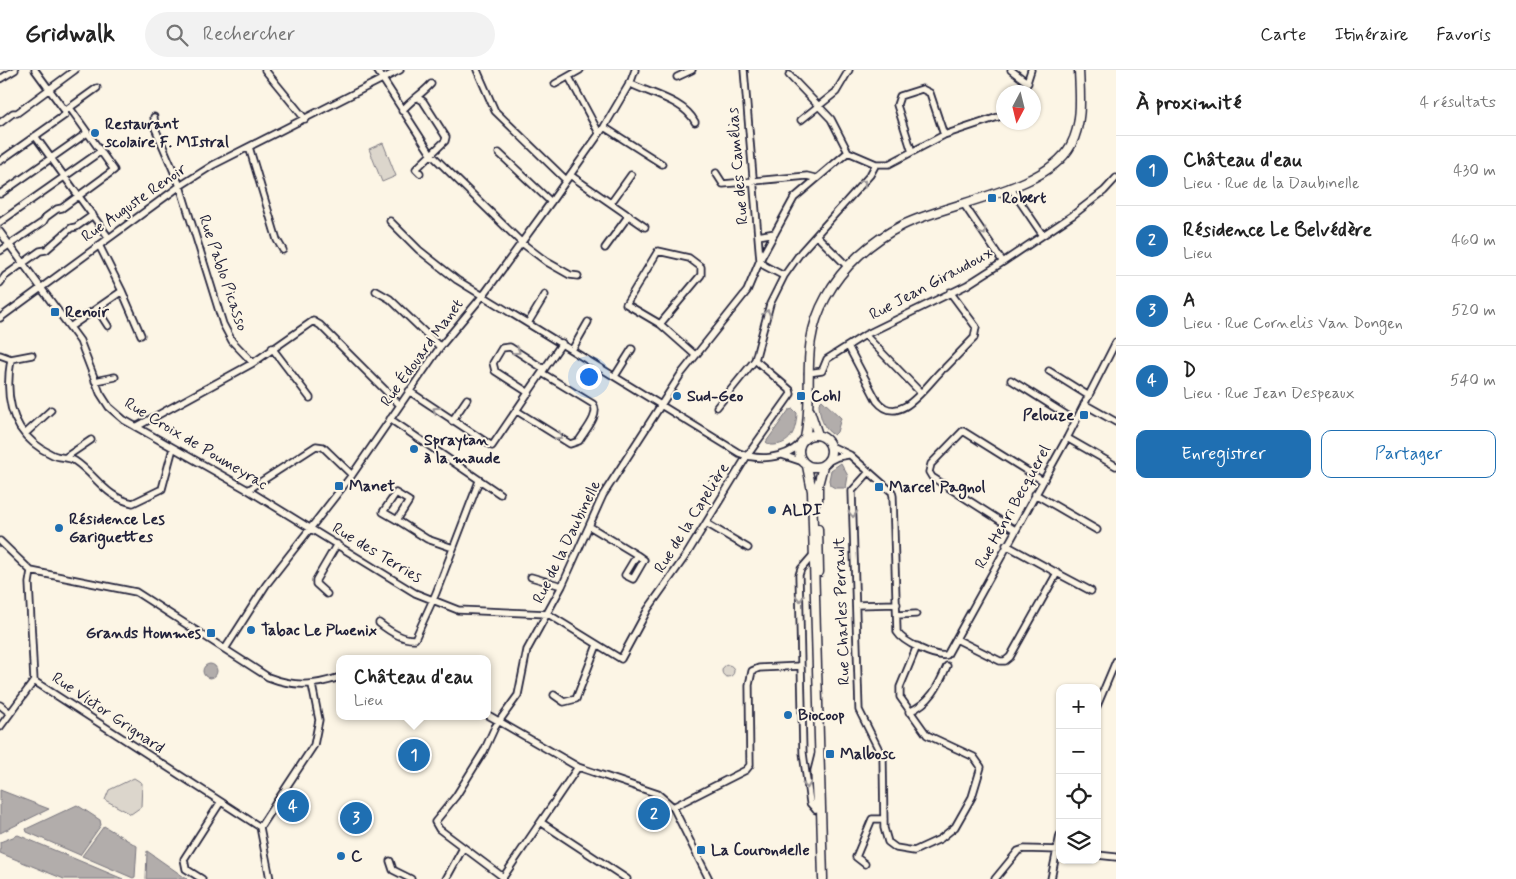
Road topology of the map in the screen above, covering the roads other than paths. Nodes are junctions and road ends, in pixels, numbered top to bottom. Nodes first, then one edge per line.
1 (15, 70) edge
2 (35, 70) edge
3 (75, 70) edge
4 (265, 70) edge
5 (377, 70) edge
6 (400, 70) edge
7 (477, 70) edge
8 (580, 70) edge
9 (635, 70) edge
10 (692, 70) edge
11 (744, 70) edge
12 (848, 70) edge
13 (1011, 70) edge
14 (1031, 70) edge
15 (1080, 70) edge
16 (788, 75) dead end
17 (569, 77) junction
18 (677, 77) dead end
19 (0, 79) edge
20 (382, 79) junction
21 (1028, 83) joint
22 (431, 84) dead end
23 (555, 84) dead end
24 (630, 84) junction
25 (97, 88) dead end
26 (49, 89) junction
27 (418, 98) junction
28 (818, 104) junction
29 (67, 110) junction
30 (402, 110) junction
31 (154, 117) dead end
32 (996, 118) edge
33 (305, 119) junction
34 (801, 120) dead end
35 (0, 122) edge
36 (695, 122) dead end
37 (604, 127) junction
38 (87, 133) junction
39 (599, 133) junction
40 (944, 135) junction
41 (35, 136) junction
42 (249, 147) junction
43 (101, 152) junction
44 (848, 152) junction
45 (912, 152) junction
46 (499, 153) dead end
47 (431, 154) junction
48 (51, 159) junction
49 (0, 160) edge
50 (662, 164) dead end
51 (876, 164) junction
52 (420, 173) dead end
53 (716, 173) dead end
54 (631, 175) dead end
55 (568, 177) junction
56 (65, 178) junction
57 (816, 178) junction
58 (1116, 178) edge
59 (752, 180) junction
60 (180, 186) junction
61 (1010, 187) junction
62 (0, 194) edge
63 (79, 196) junction
64 (551, 202) junction
65 (611, 203) junction
66 (963, 203) junction
67 (93, 215) junction
68 (629, 215) junction
69 (390, 221) dead end
70 (0, 222) edge
71 (645, 227) dead end
72 (0, 232) edge
73 (775, 233) junction
74 (1042, 234) junction
75 (758, 236) junction
76 (817, 236) junction
77 (109, 238) junction
78 (522, 243) junction
79 (9, 244) junction
80 (99, 245) junction
81 (605, 248) dead end
82 (283, 250) dead end
83 (0, 251) edge
84 (760, 260) junction
85 (1003, 262) junction
86 (23, 263) junction
87 (848, 267) junction
88 (578, 276) dead end
89 (784, 276) junction
90 (0, 283) edge
91 (41, 287) junction
92 (122, 291) junction
93 (376, 291) dead end
94 (950, 292) junction
95 (545, 295) dead end
96 (482, 296) junction
97 (97, 309) junction
98 (0, 318) edge
99 (588, 322) dead end
100 (528, 323) junction
101 (660, 324) junction
102 (108, 326) dead end
103 (70, 328) junction
104 (865, 335) junction
105 (142, 336) dead end
106 (1116, 342) edge
107 (562, 343) junction
108 (848, 346) junction
109 (440, 347) junction
110 (272, 348) junction
111 (632, 349) dead end
112 (572, 350) junction
113 (0, 355) edge
114 (32, 355) dead end
115 (695, 355) junction
116 (11, 359) junction
117 (755, 360) junction
118 (253, 363) junction
119 (543, 371) junction
120 (1050, 371) dead end
121 (808, 373) junction
122 (114, 376) dead end
123 (615, 376) junction
124 (1011, 380) dead end
125 (95, 381) junction
126 (0, 383) edge
127 (7, 383) junction
128 (409, 390) junction
129 (920, 392) junction
130 (529, 393) junction
131 (1088, 396) junction
132 (310, 398) dead end
133 (467, 399) dead end
134 (399, 404) junction
135 (661, 404) junction
136 (1084, 404) junction
137 (809, 405) junction
138 (717, 406) dead end
139 (50, 410) dead end
140 (517, 411) junction
141 (390, 419) junction
142 (452, 421) junction
143 (1076, 421) junction
144 (1116, 422) edge
145 (136, 427) junction
146 (26, 433) junction
147 (818, 435) junction
148 (1067, 438) junction
149 (91, 440) dead end
150 (802, 441) junction
151 (831, 446) junction
152 (173, 448) junction
153 (782, 455) junction
154 (850, 455) junction
155 (747, 456) junction
156 (66, 458) junction
157 (805, 464) junction
158 (825, 464) junction
159 (1116, 466) edge
160 (869, 472) junction
161 (352, 475) junction
162 (480, 481) junction
163 (1043, 481) junction
164 (248, 490) junction
165 (500, 494) dead end
166 (1035, 494) junction
167 (397, 520) junction
168 (706, 523) junction
169 (589, 526) junction
170 (310, 529) junction
171 (1015, 530) junction
172 (1097, 530) dead end
173 (0, 541) edge
174 (336, 544) junction
175 (1006, 546) junction
176 (453, 548) junction
177 (748, 548) dead end
178 (814, 554) junction
179 (637, 555) dead end
180 (31, 571) junction
181 (1057, 573) junction
182 (531, 577) dead end
183 (562, 586) junction
184 (1092, 590) dead end
185 (327, 594) dead end
186 (432, 599) junction
187 (897, 604) junction
188 (856, 605) junction
189 (548, 614) junction
190 (916, 614) dead end
191 (897, 615) junction
192 (379, 623) dead end
193 (956, 639) junction
194 (597, 645) junction
195 (917, 646) junction
196 (225, 649) junction
197 (1116, 661) edge
198 (801, 666) junction
199 (947, 666) dead end
200 (336, 678) edge
201 (34, 681) junction
202 (312, 685) junction
203 (554, 695) dead end
204 (1101, 697) edge
205 (0, 705) edge
206 (909, 712) junction
207 (10, 713) junction
208 (491, 717) edge
209 (499, 722) junction
210 (0, 727) edge
211 (819, 753) junction
212 (806, 764) junction
213 (578, 767) junction
214 (814, 771) junction
215 (220, 803) junction
216 (672, 807) junction
217 (818, 814) junction
218 (884, 819) junction
219 (542, 823) junction
220 (260, 827) junction
221 (463, 848) junction
222 (1056, 850) edge
223 (1101, 855) edge
224 (1116, 857) edge
225 (390, 861) dead end
226 (1056, 861) edge
227 (865, 864) dead end
228 (503, 878) edge
229 (202, 879) edge
230 (270, 879) edge
231 (411, 879) edge
232 (446, 879) edge
233 (627, 879) edge
234 (708, 879) edge
235 (822, 879) edge
236 (827, 879) edge
237 (995, 879) edge
238 (1051, 879) edge

1 - 19 street
2 - 26 street
3 - 26 street
4 - 33 street
5 - 20 street
6 - 20 street, Rue Auguste Renoir
7 - 55 street
8 - 17 street
9 - 24 street, Rue Édouard Manet
10 - 18 street
11 - 59 street, Rue des Camélias
12 - 28 street
13 - 21 street
14 - 21 street
15 - 61 main road
16 - 28 street
17 - 23 street
17 - 39 street
20 - 30 street
20 - 33 street, Rue Auguste Renoir
22 - 27 street
24 - 36 street
24 - 37 street, Rue Édouard Manet
25 - 29 street
26 - 29 street
26 - 35 street
27 - 30 street
27 - 47 street
28 - 34 street
28 - 44 street
29 - 38 street
29 - 41 street
30 - 47 street
31 - 60 street, Rue Pablo Picasso
32 - 40 street
33 - 42 street, Rue Auguste Renoir
37 - 39 street, Rue Édouard Manet
37 - 50 street
38 - 43 street
38 - 48 street
39 - 55 street, Rue Édouard Manet
40 - 45 street
40 - 45 street
41 - 48 street
41 - 49 street
42 - 60 street, Rue Auguste Renoir
42 - 82 street
43 - 56 street
43 - 63 street
44 - 51 street
44 - 57 street, Rue de la Daubinelle
45 - 51 street
46 - 64 street
47 - 52 street
47 - 78 street
48 - 56 street
48 - 62 street
76 -> 51 street
53 - 59 street
54 - 65 street
55 - 64 street, Rue Édouard Manet
55 - 65 street
56 - 63 street
56 - 70 street
57 - 59 street
57 - 73 street, Rue de la Daubinelle
58 - 74 street, Rue Jean Giraudoux
59 - 75 street, Rue des Camélias
60 - 77 street, Rue Auguste Renoir
60 - 118 street, Rue Pablo Picasso
61 - 66 main road
61 - 74 street
63 - 67 street
63 - 79 street
64 - 78 street, Rue Édouard Manet
65 - 68 street
66 -> 85 street
66 - 87 main road
67 - 77 street
67 - 86 street
68 - 71 street
68 - 81 street
69 - 96 street
72 - 79 street, Rue Croix de Poumeyrac
73 - 75 street
73 - 84 street, Rue de la Daubinelle
74 - 85 street, Rue Jean Giraudoux
75 - 84 street, Rue des Camélias
76 - 87 street
76 - 89 street
77 - 80 street, Rue Auguste Renoir
78 - 88 street
78 - 96 street, Rue Édouard Manet
79 - 83 street
79 - 86 street, Rue Croix de Poumeyrac
80 - 91 street, Rue Auguste Renoir
80 - 92 street
84 - 89 street
84 - 115 street, Rue de la Daubinelle
85 - 94 street, Rue Jean Giraudoux
86 - 90 street
86 - 91 street, Rue Croix de Poumeyrac
87 - 121 main road
117 -> 89 street
91 - 98 street, Rue Auguste Renoir
91 - 103 street, Rue Croix de Poumeyrac
92 - 97 street
92 - 105 street
93 - 109 street
94 - 104 street, Rue Jean Giraudoux
94 - 129 street
95 - 100 street
96 - 100 street
96 - 109 street, Rue Édouard Manet
97 - 102 street
97 - 103 street
99 - 112 street
100 - 107 street
101 - 101 street
101 - 115 street
103 - 125 street, Rue Croix de Poumeyrac
104 - 108 street, Rue Jean Giraudoux
104 - 129 street
106 - 131 street, Rue Henri Becquerel
107 - 112 street
107 - 119 street
108 - 121 street, Rue Jean Giraudoux
108 - 129 street
109 - 128 street, Rue Édouard Manet
110 - 118 street
110 - 132 street
110 - 134 street
111 - 123 street
112 - 123 street
113 - 116 street
114 - 116 street
115 - 135 street, Rue de la Daubinelle
116 - 127 street
117 - 138 street
117 - 155 street, Rue de la Capelière
118 - 145 street
119 - 130 street
130 -> 119 street
140 -> 119 street
120 - 131 street
121 - 137 main road
122 - 125 street
123 - 135 street
124 - 143 street
125 - 145 street, Rue Croix de Poumeyrac
126 - 127 street
127 - 146 street
128 - 134 street, Rue Édouard Manet
142 -> 128 street
130 - 140 street
131 - 136 street, Rue Henri Becquerel
133 - 142 street
134 - 141 street, Rue Édouard Manet
135 - 155 street
135 - 169 street, Rue de la Daubinelle
136 - 143 street, Rue Henri Becquerel
136 - 144 street
137 - 147 main road
137 - 150 main road
139 - 146 street
140 - 142 street
141 - 161 street, Rue Édouard Manet
141 - 162 street
143 - 148 street, Rue Henri Becquerel
145 - 152 street, Rue Croix de Poumeyrac
146 - 156 street
147 - 150 main road
147 - 151 main road
148 - 159 street
148 - 163 street, Rue Henri Becquerel
149 - 156 street
150 - 153 street
150 - 157 main road
151 - 154 street
151 - 158 main road
152 - 156 street
152 - 164 street, Rue Croix de Poumeyrac
153 - 155 street
153 - 157 street
154 - 158 street
154 - 160 street
155 - 168 street, Rue de la Capelière
157 - 158 main road
157 - 178 main road
158 - 236 main road
160 - 187 street
160 -> 188 street, Rue Charles Perrault
161 - 164 street
161 - 170 street, Rue Édouard Manet
162 - 165 street
162 - 176 street
163 - 166 street, Rue Henri Becquerel
163 - 171 street
164 - 170 street, Rue Croix de Poumeyrac
166 - 171 street, Rue Henri Becquerel
166 - 172 street
167 - 167 street
167 - 176 street
168 - 177 street
168 - 194 street, Rue de la Capelière
169 - 179 street
169 - 183 street, Rue de la Daubinelle
170 - 174 street, Rue des Terries
170 - 196 street, Rue Édouard Manet
171 - 175 street, Rue Henri Becquerel
173 - 180 street
174 - 185 street
174 - 186 street, Rue des Terries
175 - 181 street
175 - 193 street, Rue Henri Becquerel
176 - 186 street
178 -> 198 street
178 - 211 main road
180 - 196 street
180 - 201 street, Rue Victor Grignard
181 - 184 street
181 - 193 street
182 - 183 street
183 - 189 street, Rue de la Daubinelle
186 - 189 street, Rue des Terries
186 - 192 street
187 - 188 street
187 - 191 street
188 - 218 street, Rue Charles Perrault
189 - 194 street
189 - 209 street, Rue de la Daubinelle
190 - 191 street
191 - 195 street
193 - 195 street, Rue Henri Becquerel
194 - 203 street
195 - 206 street
196 - 202 street
197 - 204 street
198 - 212 street
198 - 216 street
199 - 206 street
200 - 202 street
201 - 207 street
201 - 215 street, Rue Victor Grignard
202 - 220 street
205 - 207 street
206 - 218 street, Rue Charles Perrault
207 - 210 street
208 - 209 street
209 - 213 street
209 - 221 street, Rue de la Daubinelle
211 - 214 street
211 - 217 main road
212 - 214 street
212 -> 217 street
213 - 216 street
213 - 219 street
214 - 217 street
215 - 220 street, Rue Victor Grignard
215 - 229 street
216 - 234 street
217 - 235 main road
218 - 227 street
219 - 228 street
219 - 233 street
220 - 230 street
221 - 228 street
221 - 232 street
222 - 237 street
223 - 224 street
225 - 231 street
226 - 238 street

